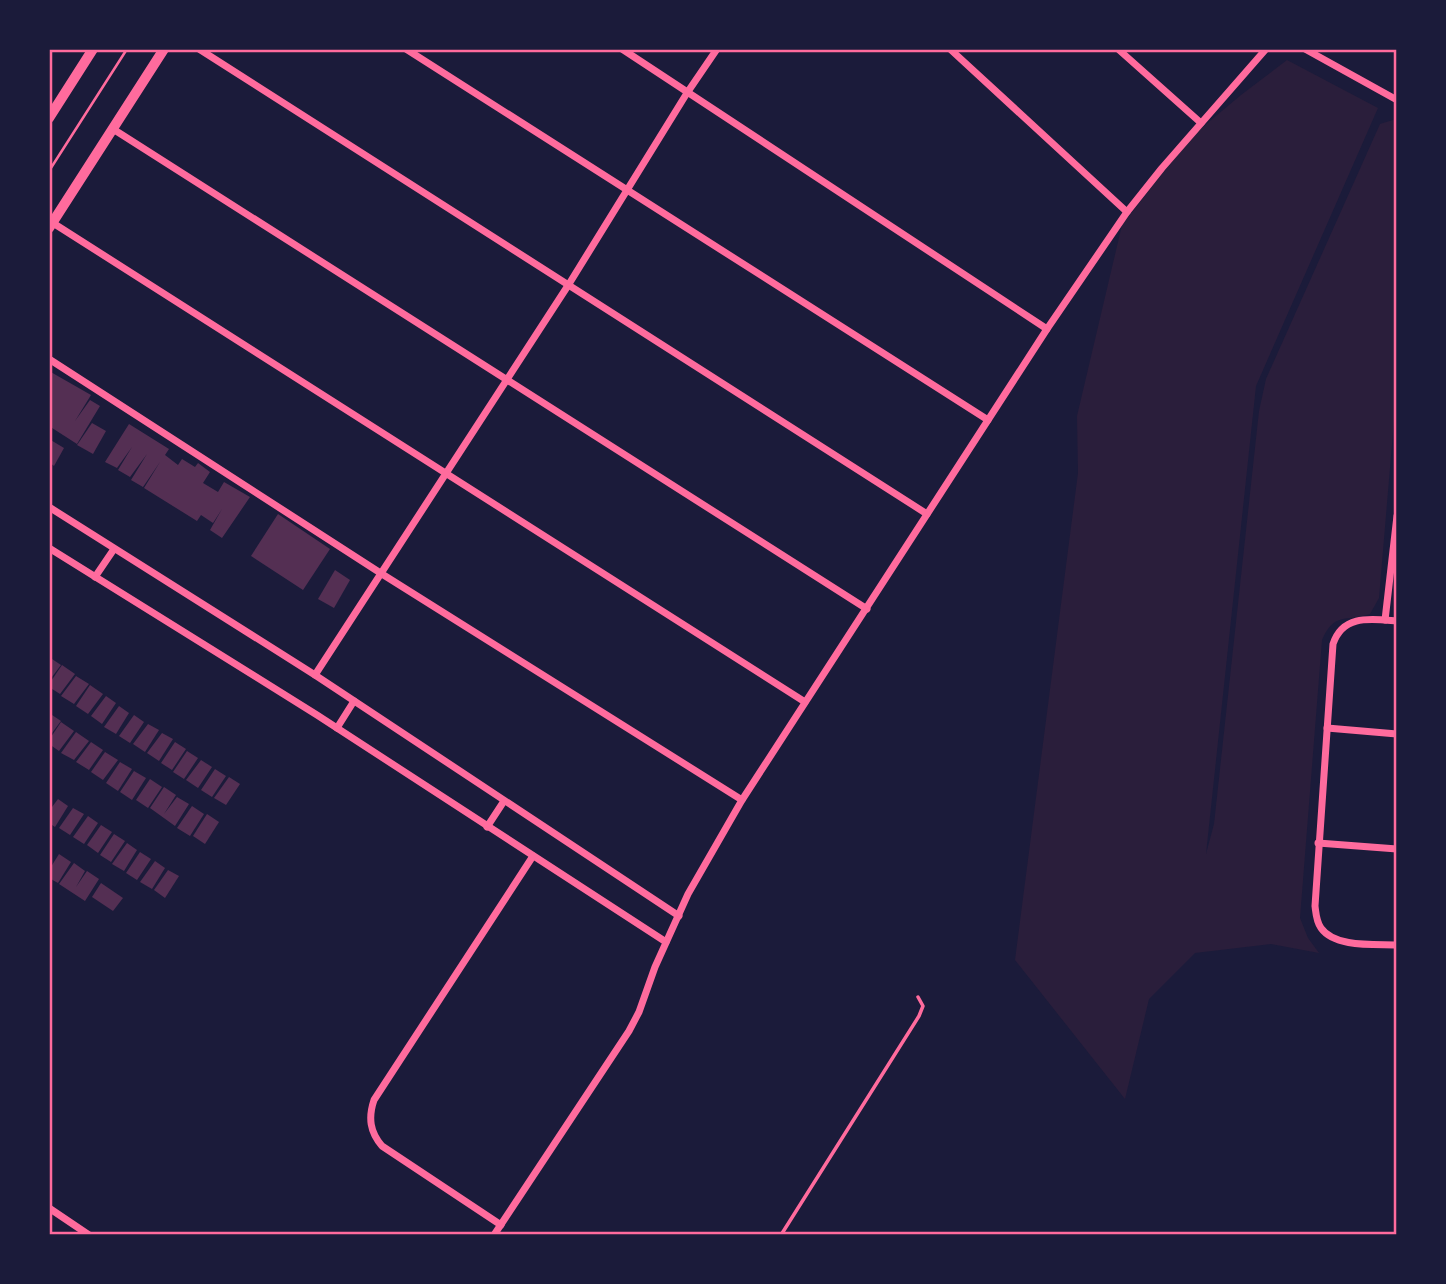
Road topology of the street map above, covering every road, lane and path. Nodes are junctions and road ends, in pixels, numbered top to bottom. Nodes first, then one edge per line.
1 (79, 49) edge
2 (127, 49) edge
3 (164, 49) edge
4 (199, 49) edge
5 (406, 49) edge
6 (622, 49) edge
7 (717, 49) edge
8 (950, 49) edge
9 (1118, 49) edge
10 (1266, 49) edge
11 (1305, 49) edge
12 (90, 54) edge
13 (687, 93) junction
14 (1397, 100) edge
15 (49, 118) edge
16 (1201, 123) junction
17 (113, 129) junction
18 (49, 172) edge
19 (628, 188) junction
20 (1127, 212) junction
21 (51, 225) edge
22 (569, 284) junction
23 (1047, 329) junction
24 (49, 359) edge
25 (505, 380) junction
26 (988, 419) junction
27 (445, 473) junction
28 (49, 507) edge
29 (928, 514) junction
30 (1397, 516) edge
31 (49, 548) edge
32 (114, 549) junction
33 (382, 574) junction
34 (95, 577) junction
35 (867, 609) junction
36 (1385, 620) junction
37 (1397, 621) edge
38 (315, 675) junction
39 (354, 701) junction
40 (805, 702) junction
41 (337, 728) junction
42 (1327, 728) junction
43 (1397, 734) edge
44 (741, 800) junction
45 (504, 801) junction
46 (487, 827) junction
47 (1318, 843) junction
48 (1397, 849) edge
49 (533, 856) junction
50 (679, 916) junction
51 (666, 942) junction
52 (1397, 946) edge
53 (918, 997) dead end
54 (49, 1208) edge
55 (501, 1225) junction
56 (89, 1235) edge
57 (494, 1235) edge
58 (780, 1235) edge

1 - 12 street
2 - 18 path
3 - 17 main road
4 - 22 street
5 - 19 street
6 - 13 street
7 - 13 street
8 - 20 street
9 - 16 street
10 - 16 street
11 - 14 street
12 - 15 main road
13 - 19 street
13 - 23 street
16 - 20 street
17 - 21 main road
17 - 25 street
19 - 22 street
19 - 26 street
20 - 23 street
21 - 27 street
22 - 25 street
22 - 29 street
23 - 26 street
24 - 33 street
25 - 27 street
25 - 35 street
26 - 29 street
27 - 33 street
27 - 40 street
28 - 32 street
29 - 35 street
30 - 36 street
31 - 34 street
32 - 34 street
32 - 38 street
33 - 38 street
33 - 44 street
34 - 41 street
35 - 40 street
36 - 37 street
36 - 42 street
38 - 39 street
39 - 41 street
39 - 45 street
40 - 44 street
41 - 46 street
42 - 43 street
42 - 47 street
44 - 50 street
45 - 46 street
45 - 50 street
46 - 49 street
47 - 48 street
47 - 52 street
49 - 51 street
49 - 55 street
50 - 51 street
51 - 55 street
53 - 58 lane
54 - 56 street
55 - 57 street

